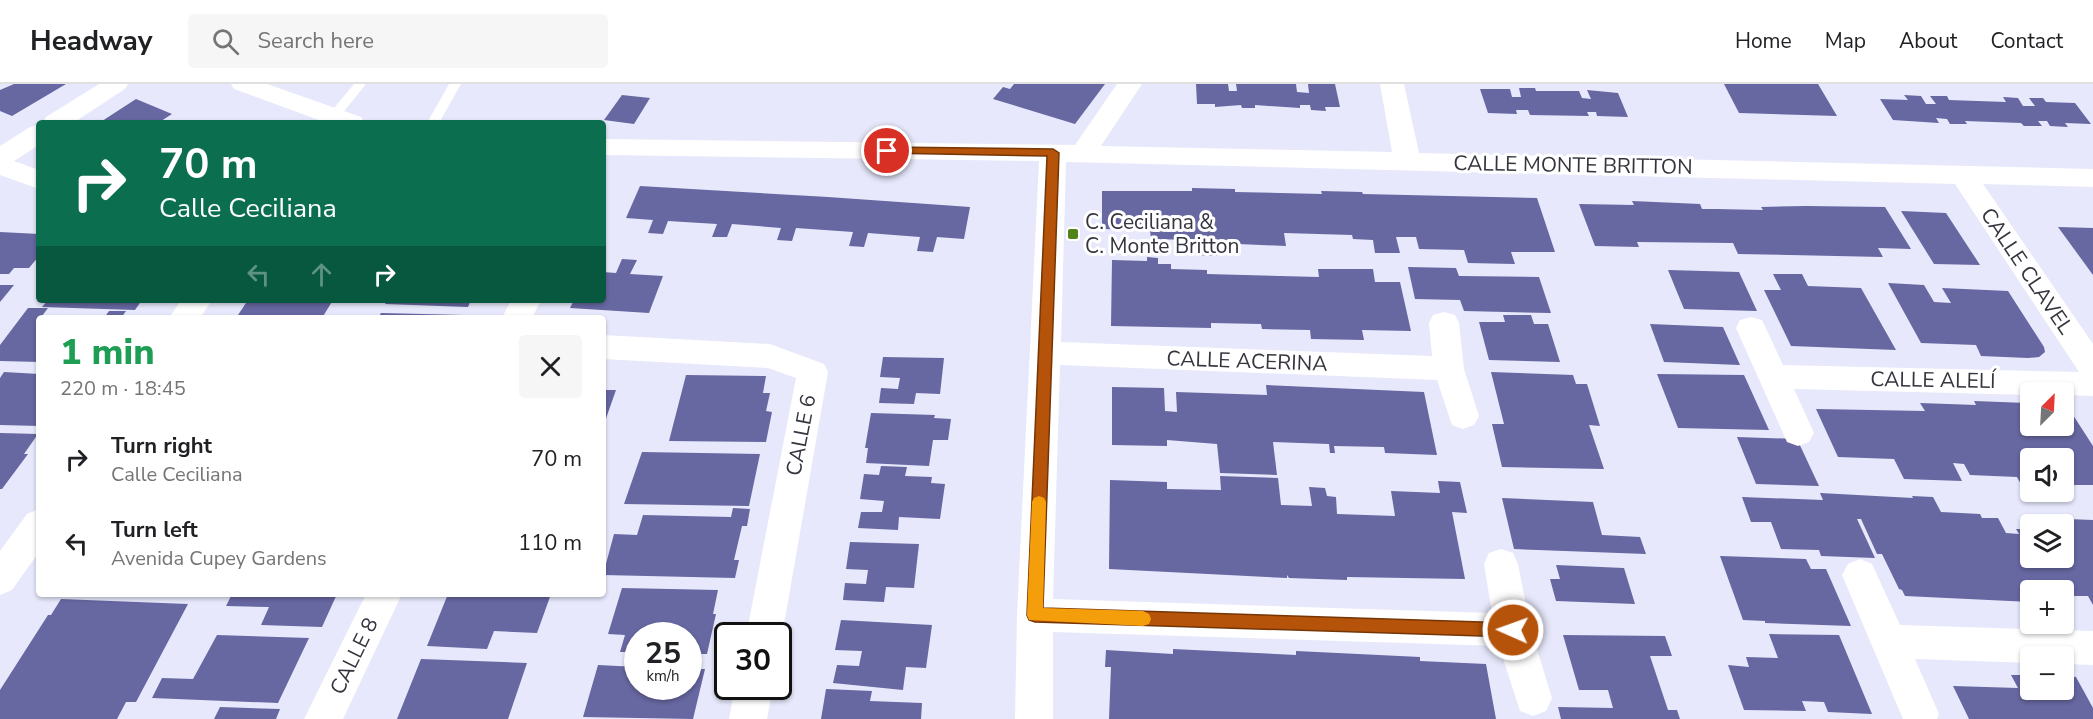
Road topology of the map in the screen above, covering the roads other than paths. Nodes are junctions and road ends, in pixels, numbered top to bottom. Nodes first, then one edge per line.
1 (116, 84) edge
2 (243, 84) edge
3 (360, 84) edge
4 (455, 84) edge
5 (1130, 84) edge
6 (1392, 84) edge
7 (60, 120) edge
8 (343, 120) edge
9 (435, 120) edge
10 (36, 135) edge
11 (606, 147) edge
12 (1068, 153) junction
13 (0, 158) edge
14 (1407, 160) junction
15 (0, 165) edge
16 (1962, 174) junction
17 (2093, 178) edge
18 (36, 179) edge
19 (1444, 323) dead end
20 (1750, 328) dead end
21 (606, 347) edge
22 (1044, 353) junction
23 (2093, 368) edge
24 (1449, 369) junction
25 (1774, 377) junction
26 (2093, 384) edge
27 (1463, 416) dead end
28 (1798, 433) dead end
29 (36, 528) edge
30 (1501, 564) dead end
31 (1860, 575) dead end
32 (0, 579) edge
33 (383, 597) edge
34 (1035, 615) junction
35 (767, 622) edge
36 (1513, 630) junction
37 (1887, 641) junction
38 (2093, 648) edge
39 (1533, 698) dead end
40 (752, 700) edge
41 (1920, 714) dead end
42 (323, 719) edge
43 (748, 719) edge
44 (1034, 719) edge

1 - 7 street
2 - 8 street
3 - 8 lane
4 - 9 lane
5 - 12 street
6 - 14 street
10 - 13 street
11 - 12 street, CALLE MONTE BRITTON
12 - 14 street, CALLE MONTE BRITTON
12 - 22 street
14 - 16 street, CALLE MONTE BRITTON
15 - 18 street
16 - 17 street, CALLE MONTE BRITTON
16 - 23 street, CALLE CLAVEL
19 - 24 street
20 - 25 street
21 - 35 street, CALLE 6
22 - 24 street, CALLE ACERINA
22 - 34 street
24 - 27 street
25 - 26 street, CALLE ALELÍ
25 - 28 street
29 - 32 street
30 - 36 street
31 - 37 street
33 - 42 street, CALLE 8
34 - 36 street
34 - 44 street
36 - 39 street
37 - 38 street
37 - 41 street
40 - 43 street

